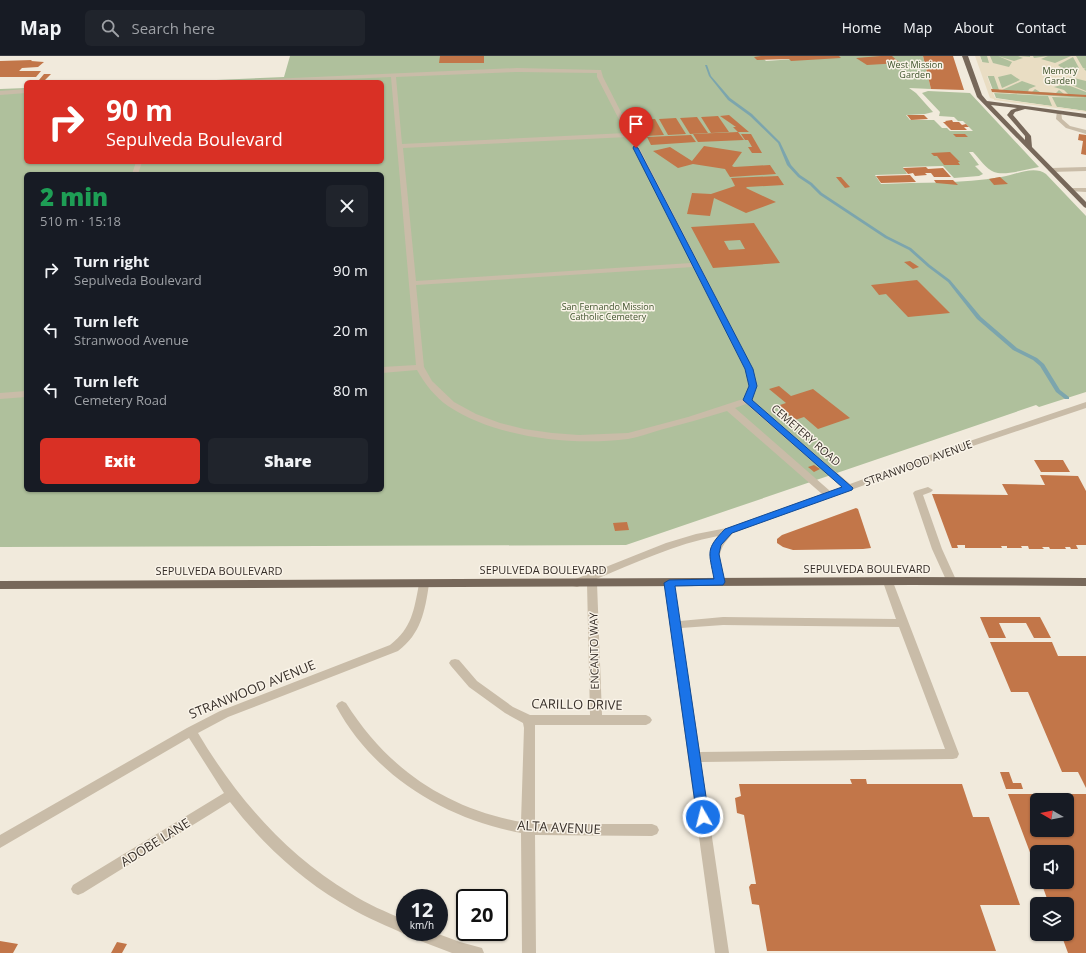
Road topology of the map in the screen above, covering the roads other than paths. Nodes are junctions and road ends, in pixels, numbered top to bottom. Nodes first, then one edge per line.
1 (966, 56) edge
2 (393, 75) junction
3 (289, 80) edge
4 (24, 91) edge
5 (0, 93) edge
6 (984, 102) junction
7 (1030, 108) junction
8 (1058, 112) junction
9 (1086, 116) edge
10 (1086, 132) edge
11 (629, 135) junction
12 (401, 146) junction
13 (1029, 147) junction
14 (1086, 169) edge
15 (1051, 170) junction
16 (1071, 190) junction
17 (1086, 190) edge
18 (1086, 206) edge
19 (696, 265) junction
20 (414, 283) junction
21 (420, 367) junction
22 (384, 370) edge
23 (24, 394) edge
24 (0, 396) edge
25 (747, 400) junction
26 (1086, 405) edge
27 (728, 407) junction
28 (848, 488) junction
29 (928, 490) dead end
30 (829, 495) junction
31 (729, 531) junction
32 (720, 582) junction
33 (888, 582) junction
34 (952, 582) junction
35 (1086, 582) edge
36 (577, 583) junction
37 (592, 583) junction
38 (669, 583) junction
39 (424, 584) junction
40 (0, 585) edge
41 (904, 623) junction
42 (675, 625) junction
43 (455, 663) dead end
44 (342, 706) dead end
45 (528, 720) junction
46 (596, 720) junction
47 (646, 720) dead end
48 (191, 730) junction
49 (694, 757) junction
50 (231, 795) junction
51 (528, 829) junction
52 (652, 830) dead end
53 (0, 842) edge
54 (78, 889) dead end
55 (396, 922) edge
56 (439, 941) edge
57 (477, 953) edge
58 (529, 953) edge
59 (722, 953) edge

1 - 6 main road
2 - 3 street
2 - 11 street
2 - 12 street
4 - 5 street
6 - 7 main road
6 - 13 main road
7 - 8 main road
7 - 13 main road
8 - 9 main road
8 - 10 street
11 - 12 street
11 - 19 street
12 - 20 street
13 - 15 main road
14 - 15 street
15 - 16 main road
16 - 17 street
16 - 18 main road
19 - 20 street
19 - 25 street
20 - 21 street
21 - 22 street
21 - 27 street
23 - 24 street
25 - 27 street
25 - 28 street, CEMETERY ROAD
26 - 28 street, STRANWOOD AVENUE
27 - 30 street
28 - 30 street, STRANWOOD AVENUE
29 - 34 street
30 - 31 street, STRANWOOD AVENUE
31 - 32 street
31 - 36 street, STRANWOOD AVENUE
32 - 33 main road, SEPULVEDA BOULEVARD
32 - 38 main road, SEPULVEDA BOULEVARD
33 - 34 main road, SEPULVEDA BOULEVARD
33 - 41 street
34 - 35 main road, SEPULVEDA BOULEVARD
36 - 37 main road, SEPULVEDA BOULEVARD
36 - 39 main road, SEPULVEDA BOULEVARD
37 - 38 main road, SEPULVEDA BOULEVARD
37 - 46 street, ENCANTO WAY
38 - 42 street
39 - 40 main road, SEPULVEDA BOULEVARD
39 - 48 street, STRANWOOD AVENUE
41 - 42 street
41 - 49 street
42 - 49 street
43 - 45 street, CARILLO DRIVE
44 - 51 street, ALTA AVENUE
45 - 46 street, CARILLO DRIVE
45 - 51 street
46 - 47 street, CARILLO DRIVE
48 - 50 street
48 - 53 street, STRANWOOD AVENUE
49 - 59 street
50 - 54 street, ADOBE LANE
50 - 55 street
51 - 52 street, ALTA AVENUE
51 - 58 street
56 - 57 street

